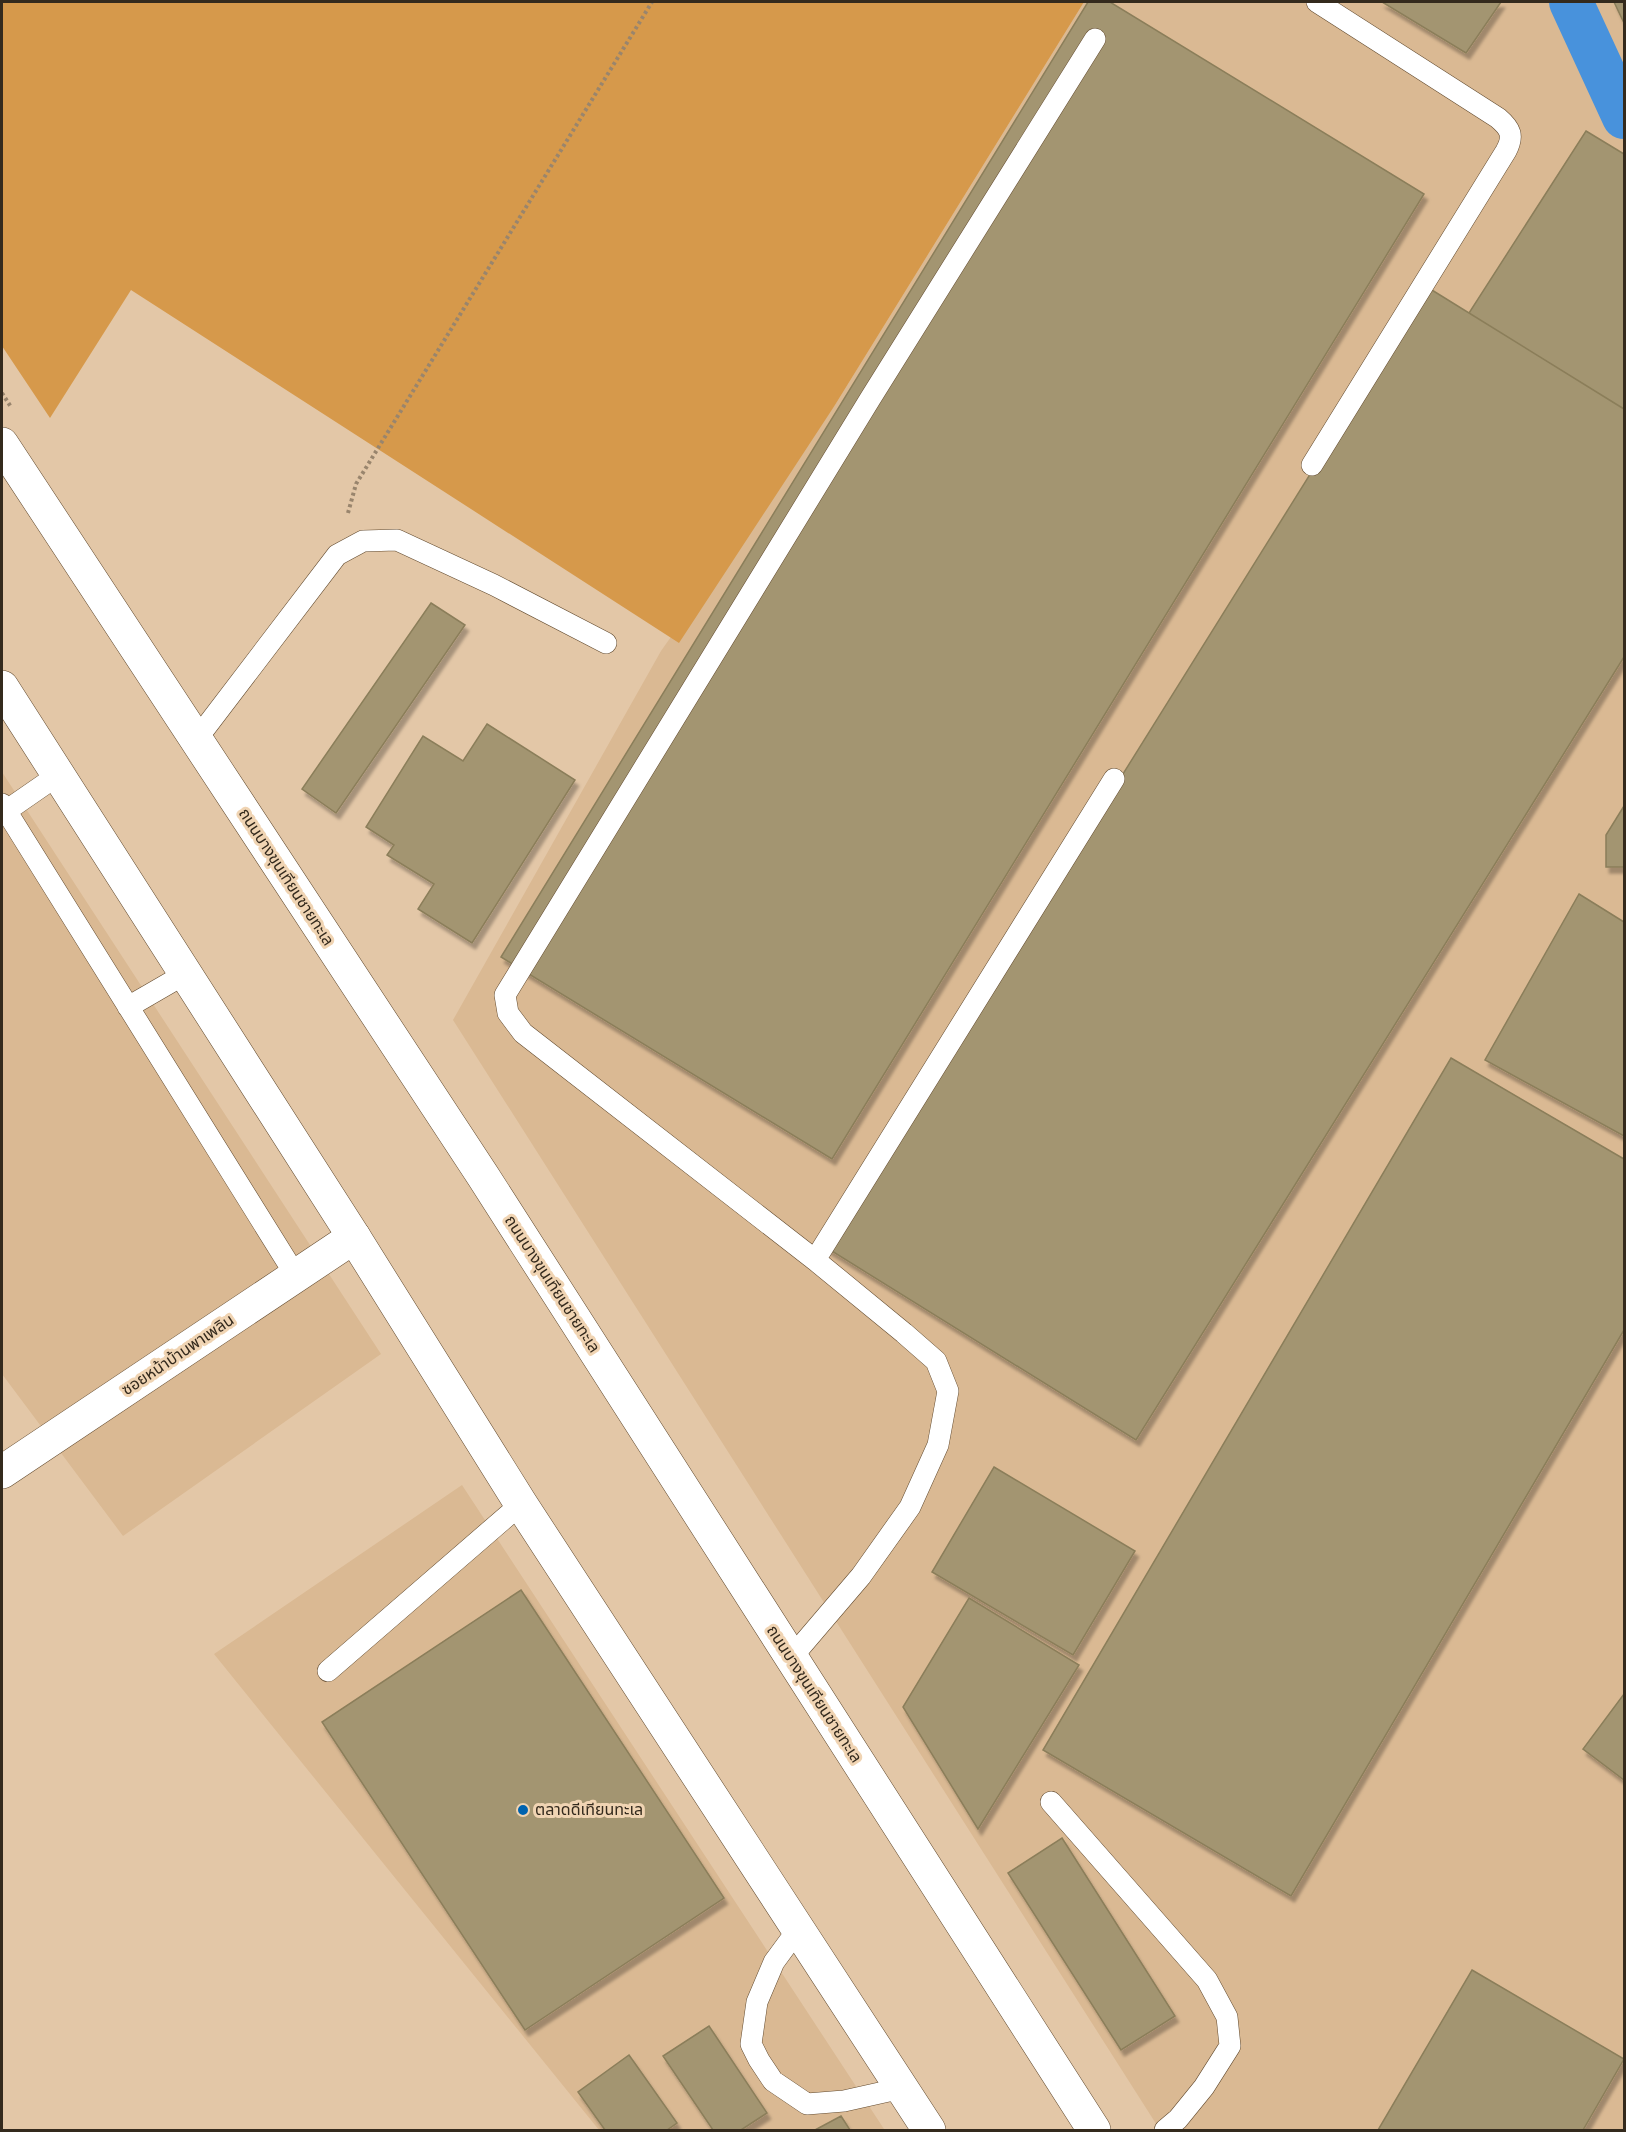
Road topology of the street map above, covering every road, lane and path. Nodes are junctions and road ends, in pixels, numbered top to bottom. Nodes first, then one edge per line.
1 (652, 2) edge
2 (1317, 2) edge
3 (1095, 39) dead end
4 (2, 444) edge
5 (1312, 465) dead end
6 (338, 555) junction
7 (606, 643) dead end
8 (2, 687) edge
9 (196, 740) junction
10 (58, 775) junction
11 (1114, 778) dead end
12 (4, 807) edge
13 (185, 974) junction
14 (128, 1007) junction
15 (354, 1238) junction
16 (815, 1260) junction
17 (296, 1276) junction
18 (2, 1472) edge
19 (521, 1504) junction
20 (791, 1658) junction
21 (328, 1671) dead end
22 (1051, 1802) dead end
23 (799, 1928) junction
24 (902, 2088) junction
25 (929, 2130) edge
26 (1094, 2130) edge
27 (1165, 2130) edge

1 - 6 path
2 - 5 lane
3 - 16 lane
4 - 9 main road, ถนนบางขุนเทียนชายทะเล
6 - 7 lane
6 - 9 lane
8 - 10 main road
9 - 20 main road, ถนนบางขุนเทียนชายทะเล
10 - 12 lane
10 - 13 main road
11 - 16 lane
12 - 14 lane
13 - 14 lane
13 - 15 main road
14 - 17 lane
15 - 17 main road, ซอยหน้าบ้านพาเพลิน
15 - 19 main road
16 - 20 lane
17 - 18 main road, ซอยหน้าบ้านพาเพลิน
19 - 21 lane
19 - 23 main road
20 - 26 main road, ถนนบางขุนเทียนชายทะเล
22 - 27 lane
23 - 24 main road
23 - 24 lane
24 - 25 main road

